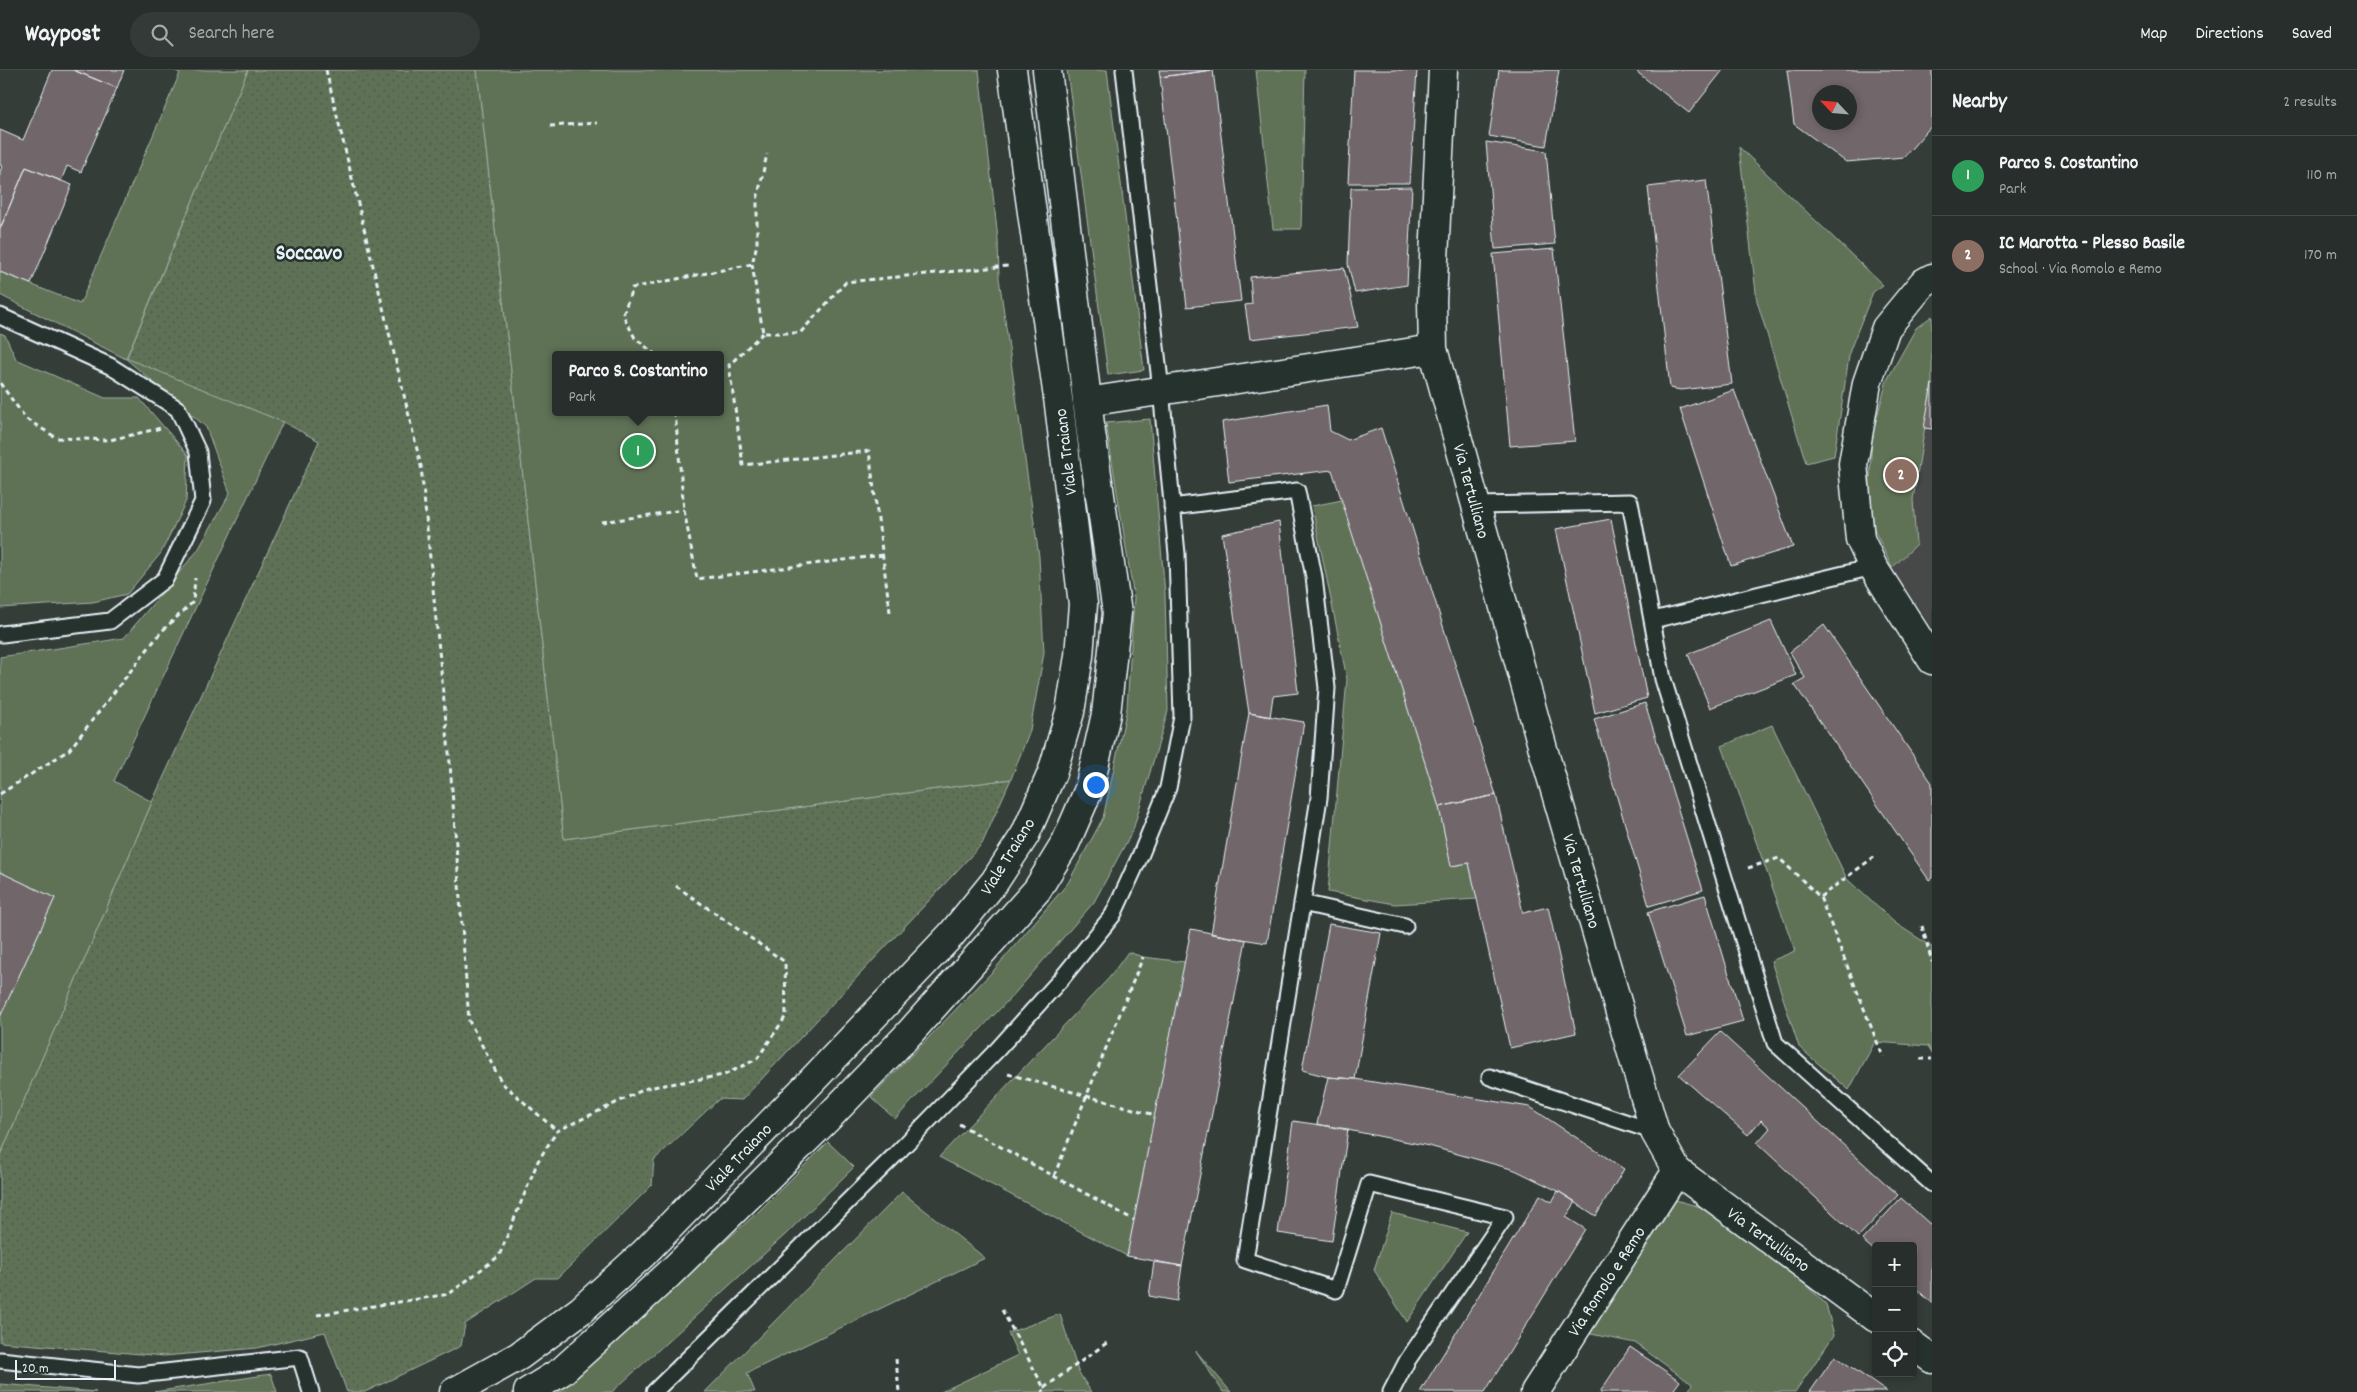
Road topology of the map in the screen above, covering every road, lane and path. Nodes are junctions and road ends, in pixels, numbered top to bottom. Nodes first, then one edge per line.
1 (326, 70) edge
2 (1012, 70) edge
3 (1047, 70) edge
4 (1124, 70) edge
5 (1443, 70) edge
6 (597, 123) dead end
7 (550, 126) dead end
8 (767, 154) dead end
9 (1039, 263) junction
10 (752, 264) junction
11 (1932, 278) edge
12 (0, 316) edge
13 (763, 333) junction
14 (1432, 349) junction
15 (651, 351) edge
16 (0, 383) edge
17 (1161, 390) junction
18 (1087, 402) junction
19 (1059, 405) junction
20 (178, 409) junction
21 (675, 416) edge
22 (1476, 504) junction
23 (1172, 507) junction
24 (684, 510) junction
25 (602, 522) dead end
26 (883, 555) junction
27 (1873, 567) junction
28 (196, 575) dead end
29 (890, 612) dead end
30 (1653, 620) junction
31 (2, 634) dead end
32 (1932, 660) edge
33 (0, 794) edge
34 (1874, 857) dead end
35 (1724, 877) junction
36 (676, 886) dead end
37 (1820, 897) junction
38 (1302, 903) junction
39 (1405, 926) dead end
40 (1922, 926) dead end
41 (1143, 957) dead end
42 (1932, 962) edge
43 (1883, 1057) dead end
44 (1920, 1059) dead end
45 (1932, 1059) edge
46 (981, 1066) junction
47 (1490, 1077) dead end
48 (1088, 1097) junction
49 (937, 1112) junction
50 (1155, 1115) dead end
51 (557, 1131) junction
52 (1655, 1132) junction
53 (1677, 1171) junction
54 (1054, 1176) junction
55 (1932, 1184) edge
56 (1134, 1220) dead end
57 (1002, 1310) dead end
58 (317, 1315) dead end
59 (1872, 1315) edge
60 (1108, 1342) dead end
61 (1917, 1348) edge
62 (896, 1359) dead end
63 (1932, 1359) edge
64 (0, 1360) edge
65 (1043, 1390) edge
66 (311, 1392) edge
67 (454, 1392) edge
68 (528, 1392) edge
69 (654, 1392) edge
70 (899, 1392) edge
71 (1391, 1392) edge
72 (1534, 1392) edge

1 - 51 path
2 - 9 main road, Viale Traiano
3 - 18 main road, Viale Traiano
4 - 17 lane
5 - 14 main road, Via Tertulliano
6 - 7 path
8 - 10 path
9 - 13 path
9 - 19 main road, Viale Traiano
10 - 13 path
10 - 15 path
11 - 27 main road
12 - 20 lane
13 - 26 path
14 - 17 main road
14 - 22 main road, Via Tertulliano
16 - 20 path
17 - 18 main road
17 - 23 lane
18 - 19 main road
18 - 68 main road, Viale Traiano
19 - 67 main road, Viale Traiano
20 - 31 lane
21 - 24 path
22 - 30 lane
22 - 52 main road, Via Tertulliano
23 - 38 lane
23 - 46 lane
24 - 25 path
24 - 26 path
26 - 29 path
27 - 30 lane
27 - 32 main road
28 - 33 path
30 - 35 lane
34 - 37 path
35 - 37 path
35 - 55 lane
36 - 51 path
37 - 43 path
38 - 39 lane
38 - 71 lane
40 - 42 path
41 - 48 path
44 - 45 path
46 - 48 path
46 - 49 lane
47 - 52 lane
48 - 50 path
48 - 54 path
49 - 54 path
49 - 69 lane
51 - 58 path
52 - 53 main road, Via Tertulliano
53 - 59 main road, Via Tertulliano
53 - 72 main road, Via Romolo e Remo
54 - 56 path
57 - 65 path
60 - 65 path
61 - 63 main road
62 - 70 path
64 - 66 lane

